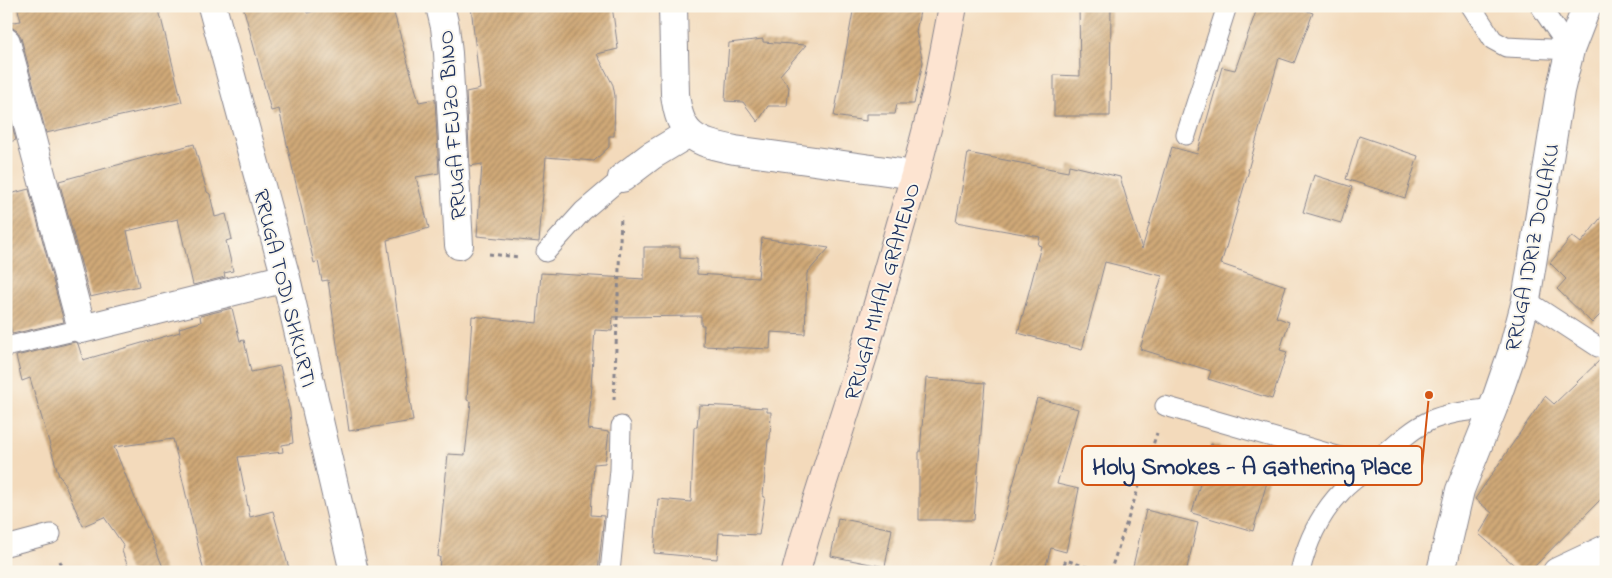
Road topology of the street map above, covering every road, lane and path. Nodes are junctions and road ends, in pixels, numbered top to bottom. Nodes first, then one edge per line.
1 (212, 6) edge
2 (440, 6) edge
3 (674, 6) edge
4 (953, 6) edge
5 (1227, 6) edge
6 (1472, 6) edge
7 (1540, 6) edge
8 (1587, 6) edge
9 (6, 42) edge
10 (1570, 50) junction
11 (689, 133) junction
12 (1186, 135) dead end
13 (915, 175) junction
14 (622, 178) junction
15 (459, 245) joint
16 (546, 252) joint
17 (286, 278) junction
18 (1526, 300) junction
19 (82, 329) junction
20 (6, 348) edge
21 (1606, 348) edge
22 (1166, 406) joint
23 (1493, 408) junction
24 (621, 426) joint
25 (1372, 466) junction
26 (51, 534) dead end
27 (6, 546) edge
28 (1606, 549) edge
29 (354, 572) edge
30 (610, 572) edge
31 (796, 572) edge
32 (1061, 572) edge
33 (1101, 572) edge
34 (1110, 572) edge
35 (1300, 572) edge
36 (1442, 572) edge
37 (1558, 572) edge

1 - 17 street, RRUGA TODI SHKURTI
2 - 15 street, RRUGA FEJZO BINO
3 - 11 street
4 - 13 street, RRUGA MIHAL GRAMENO
5 - 12 lane
6 - 10 lane
7 - 10 lane
8 - 10 street, RRUGA IDRIZ DOLLAKU
9 - 19 street
10 - 18 street, RRUGA IDRIZ DOLLAKU
11 - 13 street
11 - 14 street
13 - 31 street, RRUGA MIHAL GRAMENO
14 - 16 lane
14 - 24 path
15 - 16 path
17 - 19 street
17 - 29 street, RRUGA TODI SHKURTI
18 - 21 lane
18 - 23 street, RRUGA IDRIZ DOLLAKU
19 - 20 lane
22 - 25 lane
22 - 34 path
23 - 25 lane
23 - 36 street, RRUGA IDRIZ DOLLAKU
24 - 30 lane
25 - 35 lane
26 - 27 lane
28 - 37 street
32 - 33 path

